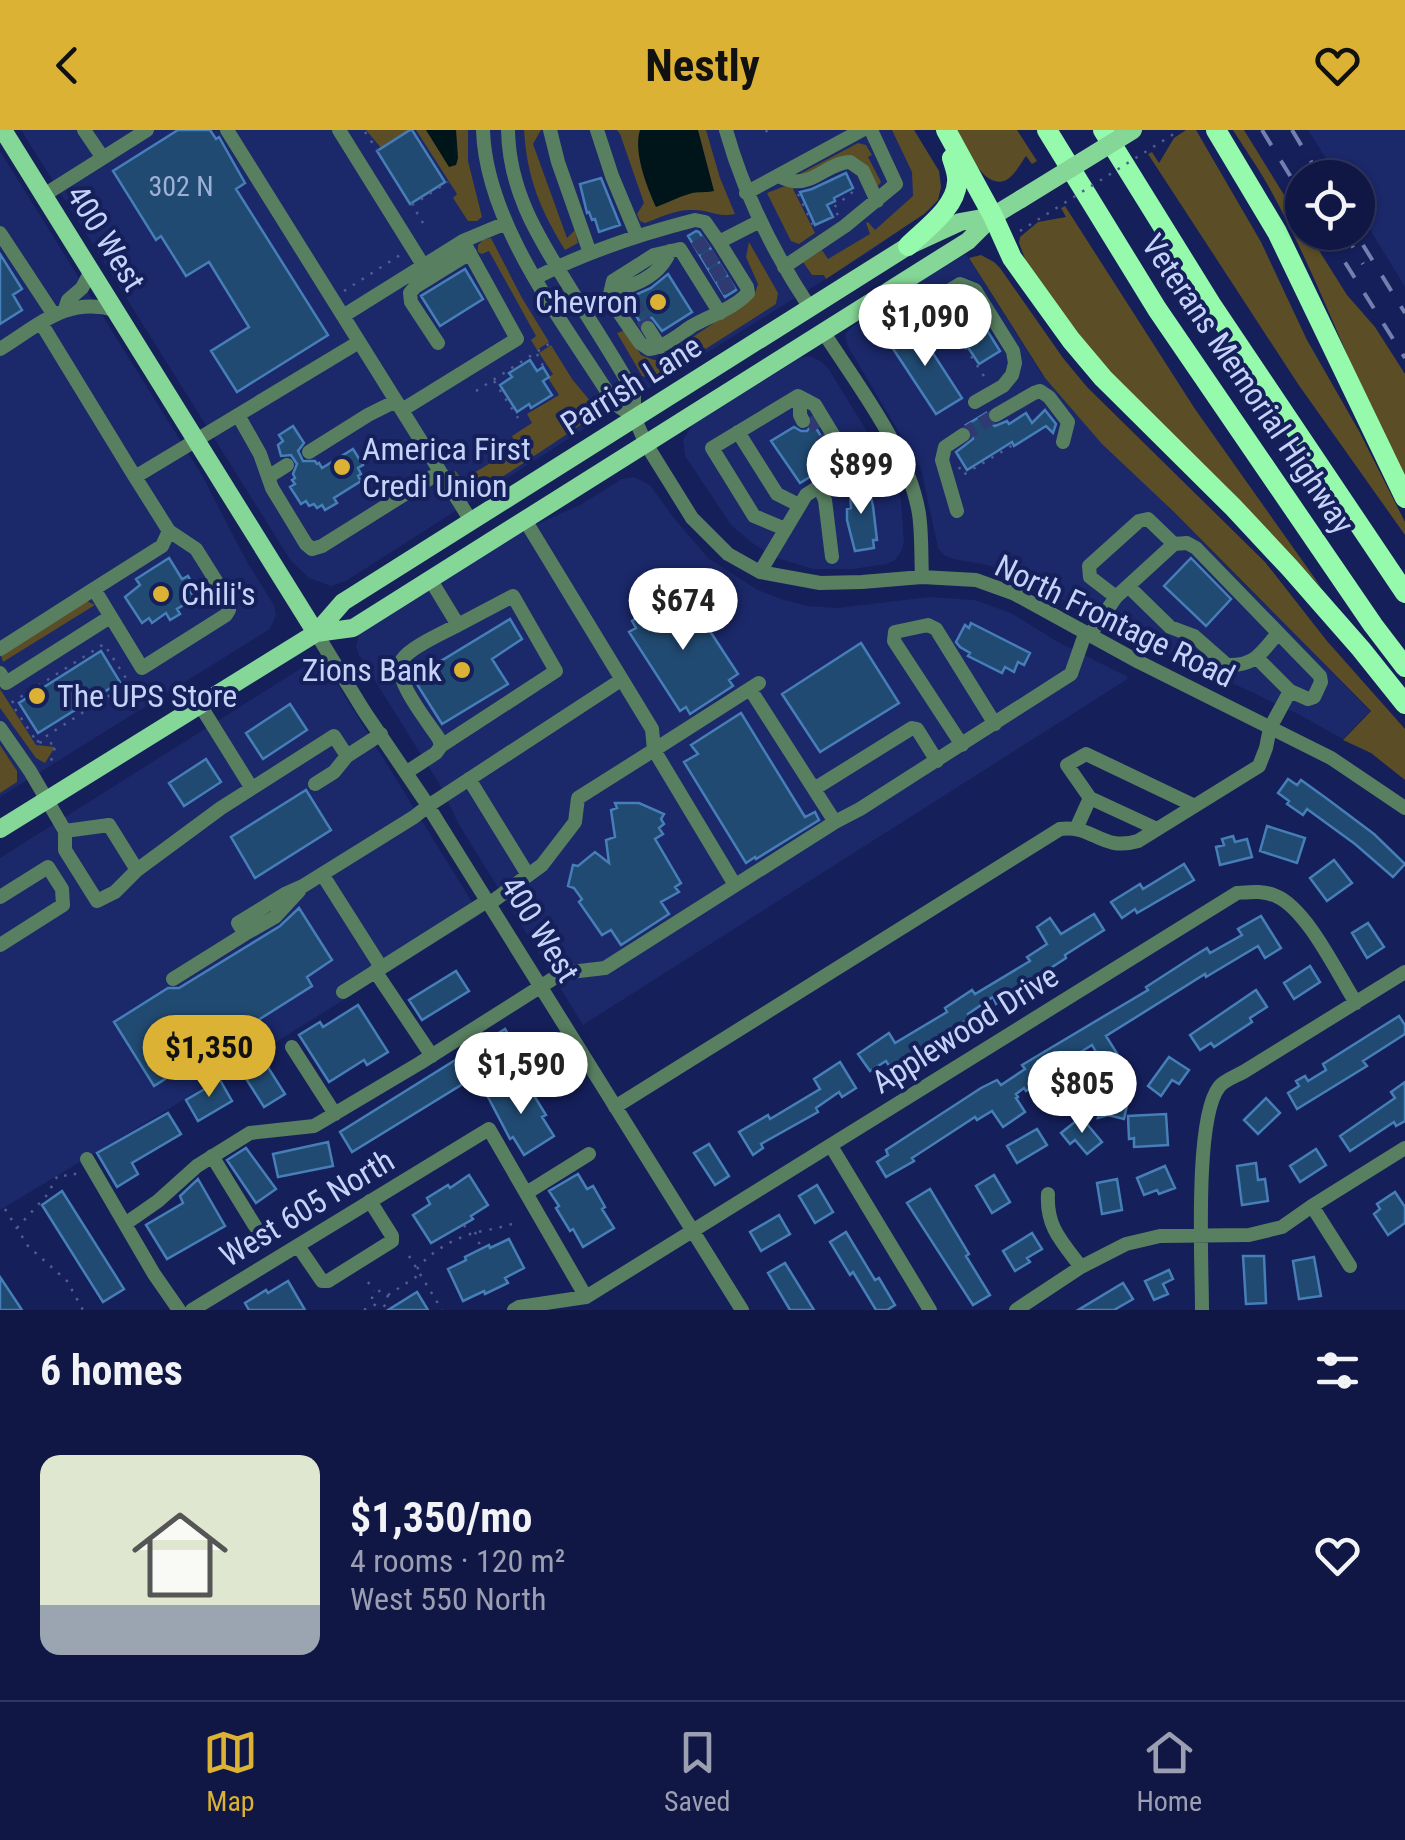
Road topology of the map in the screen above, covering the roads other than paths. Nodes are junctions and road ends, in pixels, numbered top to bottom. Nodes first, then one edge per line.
1 (3, 130) edge
2 (86, 130) edge
3 (147, 130) edge
4 (227, 130) edge
5 (338, 130) edge
6 (484, 130) edge
7 (508, 130) edge
8 (550, 130) edge
9 (597, 130) edge
10 (726, 130) edge
11 (862, 130) edge
12 (871, 130) edge
13 (936, 130) edge
14 (946, 130) edge
15 (1048, 130) edge
16 (1102, 130) edge
17 (1133, 130) edge
18 (1216, 130) edge
19 (103, 158) junction
20 (778, 176) junction
21 (746, 193) junction
22 (44, 195) junction
23 (877, 201) junction
24 (993, 216) junction
25 (760, 221) junction
26 (506, 223) junction
27 (675, 225) junction
28 (0, 233) edge
29 (637, 236) junction
30 (621, 242) junction
31 (908, 246) junction
32 (466, 247) junction
33 (701, 251) junction
34 (590, 253) junction
35 (424, 265) junction
36 (557, 267) junction
37 (784, 267) junction
38 (631, 270) junction
39 (91, 271) junction
40 (536, 278) junction
41 (722, 279) junction
42 (622, 290) junction
43 (609, 298) junction
44 (810, 308) junction
45 (115, 310) junction
46 (918, 310) dead end
47 (585, 312) junction
48 (720, 313) junction
49 (53, 316) junction
50 (342, 316) junction
51 (648, 328) tunnel mouth
52 (824, 333) junction
53 (359, 342) junction
54 (438, 343) dead end
55 (660, 347) junction
56 (0, 349) edge
57 (799, 397) junction
58 (975, 402) dead end
59 (399, 406) junction
60 (238, 415) junction
61 (996, 415) tunnel mouth
62 (634, 418) junction
63 (807, 419) tunnel mouth
64 (738, 432) junction
65 (963, 434) tunnel mouth
66 (195, 440) junction
67 (890, 440) junction
68 (1063, 442) dead end
69 (646, 444) junction
70 (823, 446) tunnel mouth
71 (309, 452) dead end
72 (839, 463) junction
73 (288, 466) dead end
74 (440, 472) junction
75 (135, 477) junction
76 (268, 477) junction
77 (819, 486) junction
78 (1405, 498) edge
79 (800, 506) junction
80 (957, 511) dead end
81 (525, 520) junction
82 (471, 521) junction
83 (785, 530) junction
84 (169, 531) junction
85 (1174, 544) junction
86 (832, 556) dead end
87 (760, 572) junction
88 (922, 577) junction
89 (430, 579) junction
90 (1128, 586) junction
91 (94, 590) junction
92 (1405, 592) edge
93 (1116, 598) junction
94 (110, 617) junction
95 (458, 625) junction
96 (316, 633) junction
97 (1278, 633) junction
98 (1087, 635) junction
99 (0, 649) edge
100 (1257, 658) junction
101 (1405, 667) edge
102 (0, 673) edge
103 (621, 680) junction
104 (1290, 691) junction
105 (1405, 704) edge
106 (200, 705) junction
107 (995, 724) junction
108 (0, 728) edge
109 (1270, 728) junction
110 (381, 734) junction
111 (962, 745) junction
112 (441, 746) junction
113 (654, 750) junction
114 (347, 756) junction
115 (937, 761) junction
116 (407, 772) junction
117 (468, 779) junction
118 (315, 784) dead end
119 (252, 787) junction
120 (814, 789) junction
121 (1090, 798) junction
122 (46, 800) junction
123 (428, 806) junction
124 (1195, 806) junction
125 (1405, 808) edge
126 (834, 822) junction
127 (0, 829) edge
128 (1076, 829) junction
129 (1158, 829) junction
130 (65, 832) junction
131 (137, 870) junction
132 (322, 874) junction
133 (528, 875) junction
134 (735, 885) junction
135 (0, 898) edge
136 (488, 902) junction
137 (0, 945) edge
138 (378, 969) junction
139 (1405, 972) edge
140 (172, 980) dead end
141 (541, 986) junction
142 (342, 992) dead end
143 (1356, 1002) junction
144 (292, 1047) dead end
145 (432, 1056) junction
146 (615, 1107) junction
147 (335, 1114) junction
148 (831, 1146) junction
149 (1405, 1148) edge
150 (589, 1154) dead end
151 (212, 1156) junction
152 (82, 1165) road end
153 (528, 1192) junction
154 (1048, 1194) dead end
155 (370, 1201) junction
156 (1312, 1206) junction
157 (125, 1224) junction
158 (255, 1226) dead end
159 (693, 1232) junction
160 (1202, 1235) junction
161 (298, 1246) junction
162 (1350, 1266) dead end
163 (1081, 1267) junction
164 (586, 1296) junction
165 (544, 1307) edge
166 (736, 1308) edge
167 (179, 1310) edge
168 (192, 1310) edge
169 (514, 1310) edge
170 (930, 1310) edge
171 (1016, 1310) edge
172 (1202, 1310) edge

1 - 22 main road, 400 West
2 - 19 street
3 - 19 street
4 - 50 street
5 - 35 street
6 - 26 street
7 - 36 street
8 - 34 street
9 - 29 street
10 - 21 street
11 - 20 street
12 - 23 street
13 - 31 highway
14 - 24 highway
15 - 101 highway, Veterans Memorial Highway
16 - 92 highway, Veterans Memorial Highway
17 - 24 main road, Parrish Lane, bridge
18 - 78 highway
19 - 22 street
20 - 21 street
20 - 23 street
21 - 25 street
22 - 39 main road, 400 West
23 - 37 street
24 - 31 main road, Parrish Lane
24 - 52 main road, Parrish Lane
24 - 105 highway
25 - 33 street
25 - 37 street
26 - 32 street
26 - 40 street
27 - 29 street
27 - 33 street
27 - 33 street
28 - 49 street
29 - 30 street
30 - 34 street
30 - 38 street
31 - 44 main road, Parrish Lane
32 - 35 street
32 - 54 street
32 - 59 street
33 - 38 street
33 - 41 street
33 - 41 street
33 - 42 street
34 - 36 street
35 - 50 street
36 - 40 street
36 - 47 street
37 - 44 street
38 - 42 street
39 - 45 main road, 400 West
39 - 49 street
40 - 62 street
41 - 48 street
41 - 48 street
42 - 43 street
43 - 47 street
43 - 55 street
44 - 62 main road, Parrish Lane
45 - 49 street
45 - 66 main road, 400 West
46 - 58 street
47 - 62 street
48 - 55 street
49 - 56 street
49 - 75 street
50 - 53 street
51 - 55 street
52 - 67 street
52 - 69 main road, Parrish Lane
53 - 59 street
53 - 60 street
57 - 63 street
57 - 64 street
57 - 72 street
59 - 71 street
59 - 74 street
60 - 66 street
60 - 76 street
61 - 68 street
62 - 69 street
62 - 82 main road, Parrish Lane
64 - 79 street
64 - 83 street
65 - 80 street
66 - 75 street
66 - 96 main road, 400 West
67 - 72 street
67 - 88 street
69 - 81 main road, Parrish Lane
69 - 87 street
70 - 72 street
72 - 77 street
73 - 76 street
74 - 76 street
74 - 82 street
75 - 84 street
77 - 79 street
77 - 86 street
79 - 83 street
81 - 89 main road, Parrish Lane
81 - 103 street
82 - 96 main road, Parrish Lane
83 - 87 street
84 - 91 street
84 - 94 street
85 - 90 street
85 - 93 street
85 - 97 street
87 - 88 street, North Frontage Road
88 - 98 street, North Frontage Road
89 - 95 street
89 - 96 main road, Parrish Lane
90 - 93 street
90 - 100 street
91 - 94 street
91 - 99 street
93 - 98 street
94 - 102 street
95 - 112 street
95 - 112 street
96 - 106 main road, Parrish Lane
96 - 110 street, 400 West
97 - 100 street
97 - 104 street
98 - 107 street
98 - 109 street, North Frontage Road
100 - 104 street
103 - 113 street
103 - 117 street
104 - 109 street
106 - 119 street
106 - 122 main road, Parrish Lane
107 - 111 street
107 - 111 street
108 - 122 street
109 - 124 street
109 - 125 street, North Frontage Road
110 - 114 street
110 - 116 street, 400 West
111 - 115 street
112 - 116 street
113 - 120 street
113 - 133 street
113 - 134 street
114 - 118 street
114 - 119 street
115 - 120 street
115 - 126 street
116 - 123 street, 400 West
117 - 123 street
117 - 133 street
119 - 131 street
120 - 126 street
121 - 124 street
121 - 128 street
121 - 129 street
122 - 127 main road, Parrish Lane
122 - 130 street
123 - 132 street
123 - 136 street, 400 West
124 - 129 street
126 - 134 street
128 - 129 street
128 - 146 street
130 - 131 street
130 - 131 street
132 - 138 street
132 - 140 street
133 - 136 street
134 - 141 street
135 - 137 street
136 - 138 street
136 - 141 street, 400 West
138 - 142 street
138 - 145 street
139 - 143 street
141 - 145 street
141 - 146 street, 400 West
143 - 148 street, Applewood Drive
143 - 160 street
144 - 147 street
145 - 147 street
146 - 159 street, 400 West
147 - 151 street
148 - 159 street, Applewood Drive
148 - 170 street
149 - 156 street
150 - 153 street
151 - 157 street
151 - 158 street
152 - 157 street
153 - 155 street, West 605 North
153 - 164 street, West 605 North
154 - 163 street
155 - 161 street, West 605 North
155 - 161 street
156 - 160 street
156 - 162 street
157 - 167 street
159 - 164 street, Applewood Drive
159 - 166 street, 400 West
160 - 163 street
160 - 172 street
161 - 168 street, West 605 North
163 - 171 street
164 - 165 street
165 - 169 street

